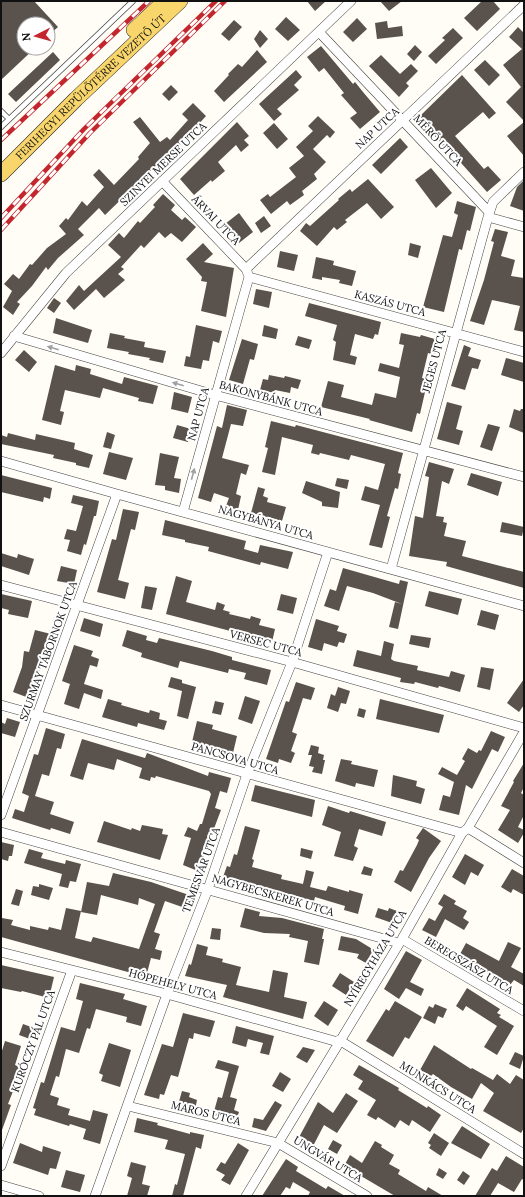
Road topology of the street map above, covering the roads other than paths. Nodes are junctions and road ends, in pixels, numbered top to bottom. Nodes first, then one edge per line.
1 (133, 1) edge
2 (165, 1) edge
3 (180, 1) edge
4 (351, 1) edge
5 (524, 5) edge
6 (319, 32) junction
7 (1, 111) edge
8 (9, 119) junction
9 (403, 120) junction
10 (1, 127) edge
11 (1, 160) edge
12 (524, 172) edge
13 (1, 174) edge
14 (162, 181) junction
15 (488, 215) junction
16 (524, 227) edge
17 (248, 273) junction
18 (454, 333) junction
19 (14, 336) junction
20 (524, 352) edge
21 (1, 353) edge
22 (215, 395) junction
23 (423, 449) junction
24 (1, 460) edge
25 (524, 477) edge
26 (117, 494) junction
27 (183, 512) junction
28 (328, 552) junction
29 (391, 569) junction
30 (1, 585) edge
31 (78, 606) junction
32 (524, 606) edge
33 (292, 662) junction
34 (1, 705) edge
35 (38, 715) junction
36 (524, 728) edge
37 (524, 732) edge
38 (247, 774) junction
39 (1, 815) edge
40 (465, 831) junction
41 (1, 832) edge
42 (524, 863) edge
43 (208, 889) junction
44 (401, 941) junction
45 (1, 952) edge
46 (72, 970) junction
47 (167, 994) junction
48 (524, 1012) edge
49 (339, 1041) junction
50 (128, 1106) junction
51 (278, 1143) junction
52 (524, 1154) edge
53 (1, 1166) edge
54 (1, 1185) edge
55 (38, 1196) edge
56 (95, 1196) edge
57 (246, 1196) edge
58 (367, 1196) edge

1 - 8 lane
2 - 11 main road, FERIHEGYI REPÜLŐTÉRRE VEZETŐ ÚT
3 - 13 main road, FERIHEGYI REPÜLŐTÉRRE VEZETŐ ÚT
4 - 6 street, SZINYEI MERSE UTCA
5 - 9 street, NAP UTCA
6 - 9 street, MÉRŐ UTCA
6 - 14 street, SZINYEI MERSE UTCA
7 - 8 lane
8 - 10 lane
9 - 15 street, MÉRŐ UTCA
9 - 17 street, NAP UTCA
12 - 15 street, JEGES UTCA
14 - 17 street, ÁRVAI UTCA
14 - 19 street, SZINYEI MERSE UTCA
15 - 16 street
15 - 18 street, JEGES UTCA
17 - 18 street, KASZÁS UTCA
17 - 22 street, NAP UTCA
18 - 20 street, KASZÁS UTCA
18 - 23 street, JEGES UTCA
19 - 21 street, SZINYEI MERSE UTCA
22 -> 19 street, BAKONYBÁNK UTCA
22 - 23 street, BAKONYBÁNK UTCA
27 -> 22 street, NAP UTCA
23 - 25 street, BAKONYBÁNK UTCA
23 - 29 street, JEGES UTCA
24 - 26 street, NAGYBÁNYA UTCA
26 - 27 street, NAGYBÁNYA UTCA
26 - 31 street, SZURMAY TÁBORNOK UTCA
27 - 28 street, NAGYBÁNYA UTCA
28 - 29 street, NAGYBÁNYA UTCA
28 - 33 street, TEMESVÁR UTCA
29 - 32 street, NAGYBÁNYA UTCA
30 - 31 street, VERSEC UTCA
31 - 33 street, VERSEC UTCA
31 - 35 street, SZURMAY TÁBORNOK UTCA
33 - 36 street, VERSEC UTCA
33 - 38 street, TEMESVÁR UTCA
34 - 35 street, PANCSOVA UTCA
35 - 38 street, PANCSOVA UTCA
35 - 39 street, SZURMAY TÁBORNOK UTCA
37 - 40 street, NYÍREGYHÁZA UTCA
38 - 40 street, PANCSOVA UTCA
38 - 43 street, TEMESVÁR UTCA
40 - 42 street, PANCSOVA UTCA
40 - 44 street, NYÍREGYHÁZA UTCA
41 - 43 street, NAGYBECSKEREK UTCA
43 - 44 street, NAGYBECSKEREK UTCA
43 - 47 street, TEMESVÁR UTCA
44 - 48 street, BEREGSZÁSZ UTCA
44 - 49 street, NYÍREGYHÁZA UTCA
45 - 46 street, HÓPEHELY UTCA
46 - 47 street, HÓPEHELY UTCA
46 - 53 street, KURÓCZY PÁL UTCA
47 - 49 street, HÓPEHELY UTCA
47 - 50 street, TEMESVÁR UTCA
49 - 51 street, NYÍREGYHÁZA UTCA
49 - 52 street, MUNKÁCS UTCA
50 - 51 street, MAROS UTCA
50 - 56 street, TEMESVÁR UTCA
51 - 57 street, NYÍREGYHÁZA UTCA
51 - 58 street, UNGVÁR UTCA
54 - 55 street

